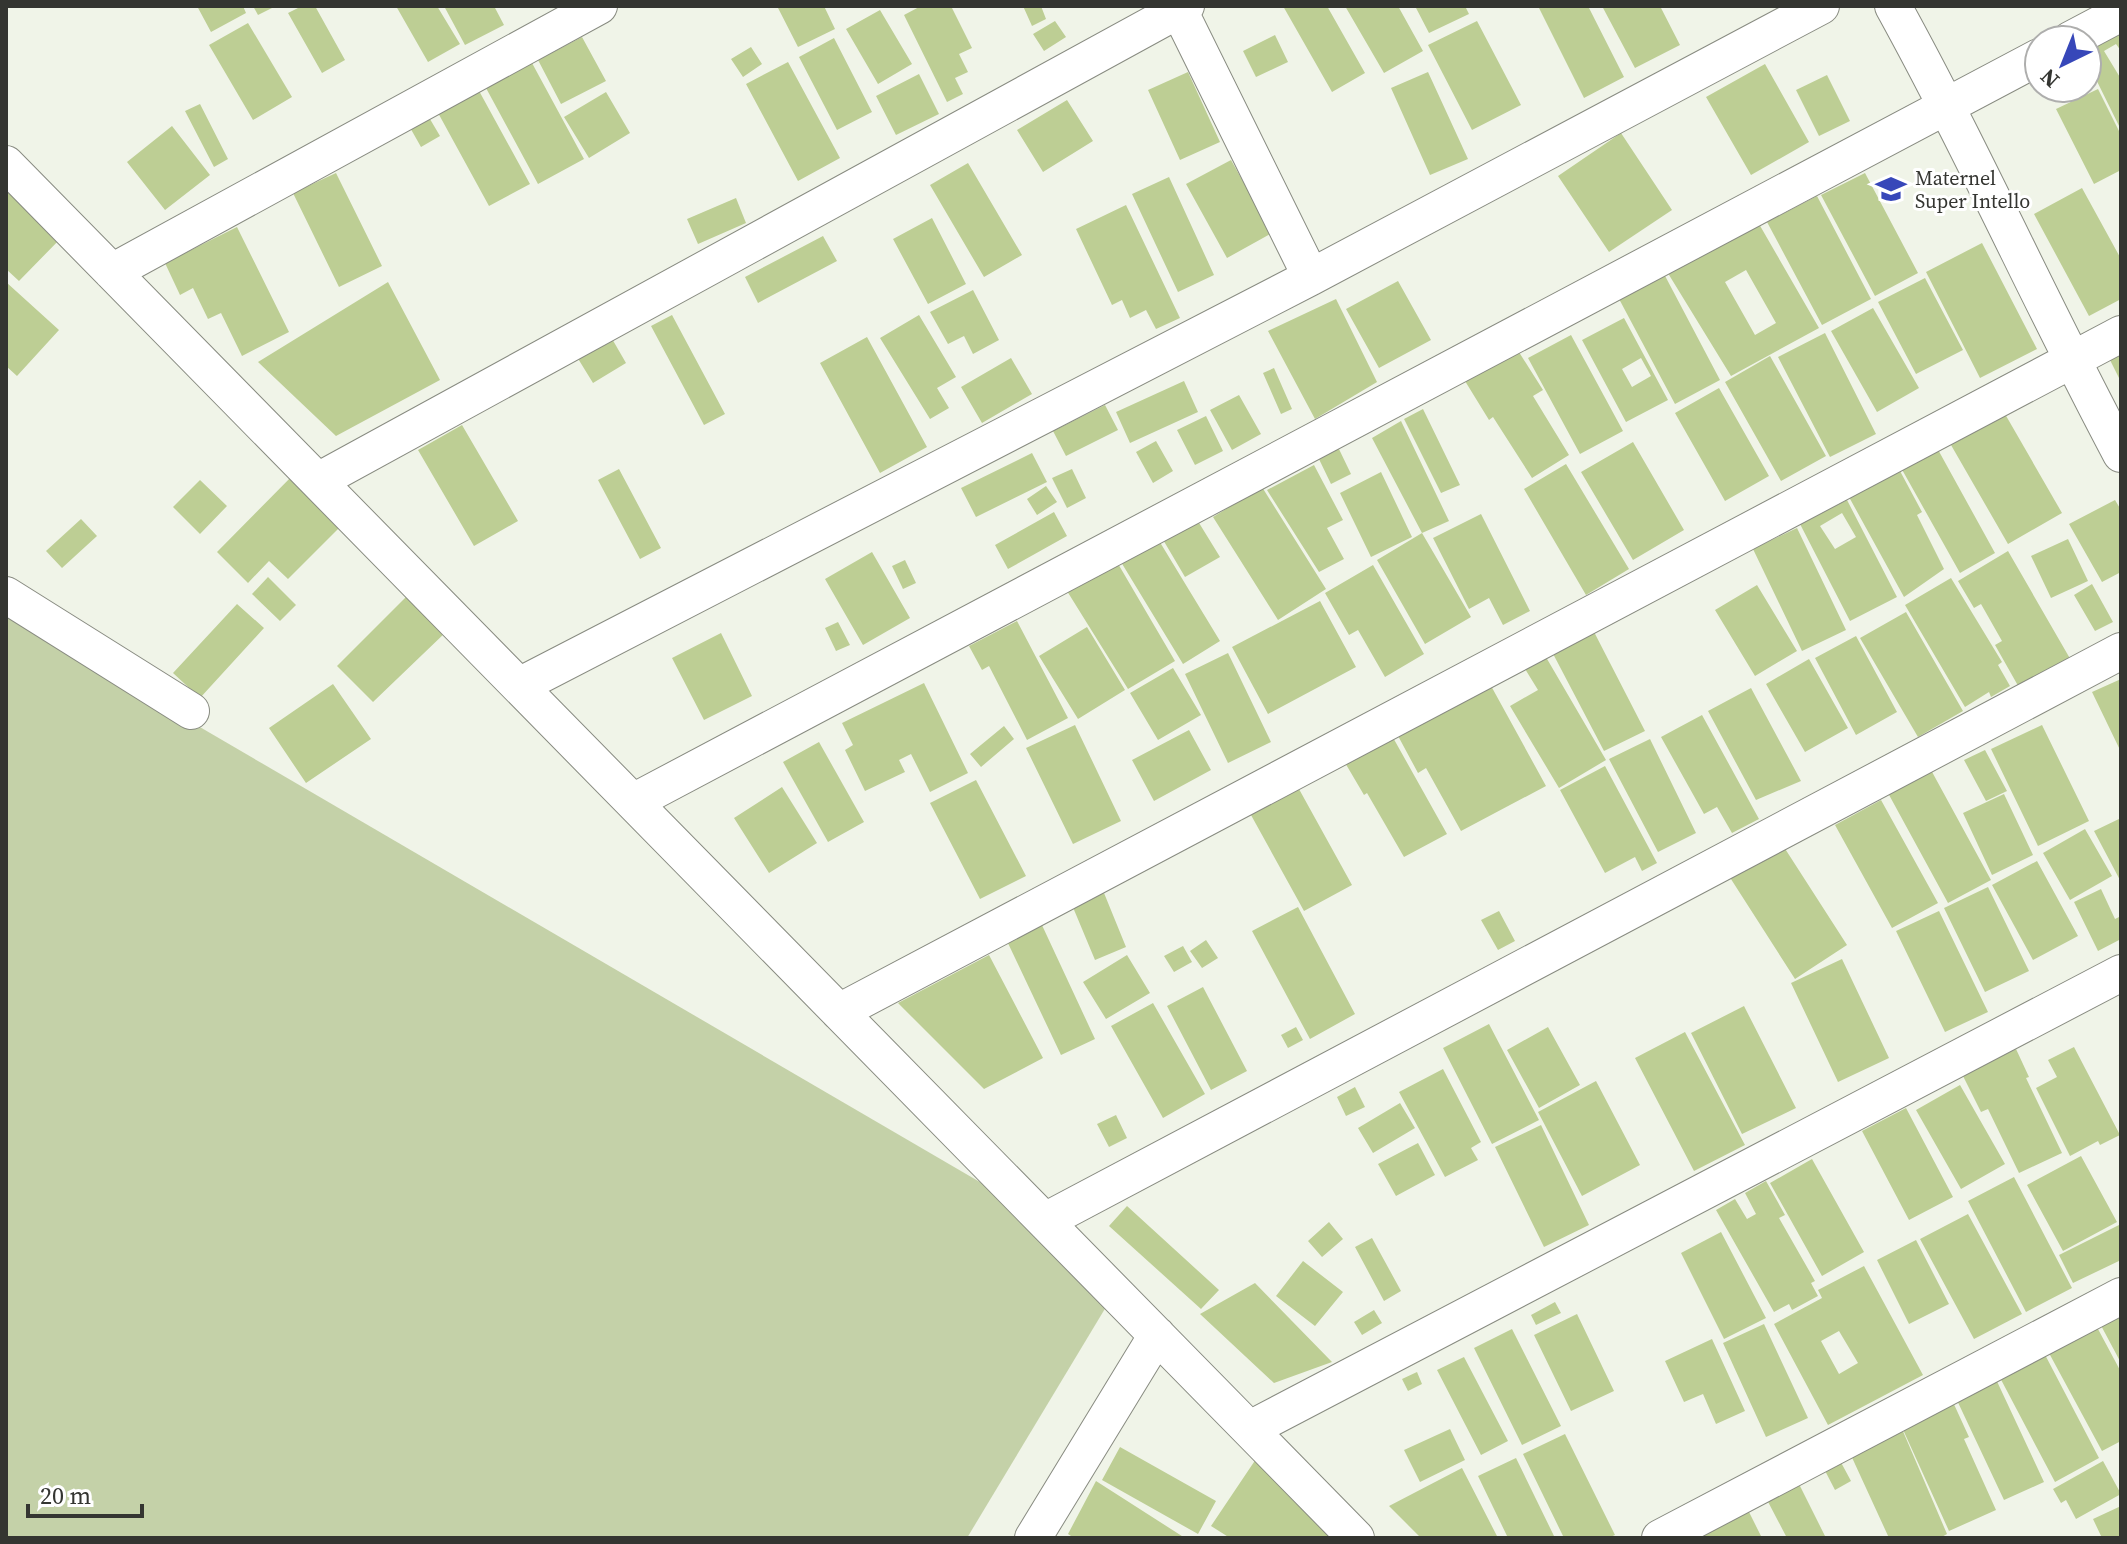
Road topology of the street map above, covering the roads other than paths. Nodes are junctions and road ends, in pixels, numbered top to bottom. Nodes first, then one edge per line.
1 (599, 6) edge
2 (1821, 6) edge
3 (1893, 6) edge
4 (1180, 7) edge
5 (2121, 13) edge
6 (2100, 24) edge
7 (2023, 65) edge
8 (1948, 105) junction
9 (6, 164) edge
10 (112, 272) junction
11 (1311, 277) junction
12 (2121, 334) edge
13 (2071, 360) junction
14 (2121, 454) edge
15 (318, 481) junction
16 (6, 595) edge
17 (2121, 651) edge
18 (519, 686) junction
19 (191, 711) dead end
20 (633, 802) junction
21 (2121, 973) edge
22 (839, 1012) junction
23 (1045, 1221) junction
24 (2121, 1296) edge
25 (1157, 1335) junction
26 (1250, 1429) junction
27 (1033, 1538) edge
28 (1356, 1538) edge
29 (1660, 1538) edge

1 - 10 street
2 - 11 street
3 - 8 street
4 - 11 street
4 - 15 street
5 - 6 street
7 - 8 street
8 - 13 street
8 - 20 street
9 - 10 street
10 - 15 street
11 - 18 street
12 - 13 street
13 - 14 street
13 - 22 street
15 - 18 street
16 - 19 street
17 - 23 street
18 - 20 street
20 - 22 street
21 - 26 street
22 - 23 street
23 - 25 street
24 - 29 street
25 - 26 street
25 - 27 street
26 - 28 street

